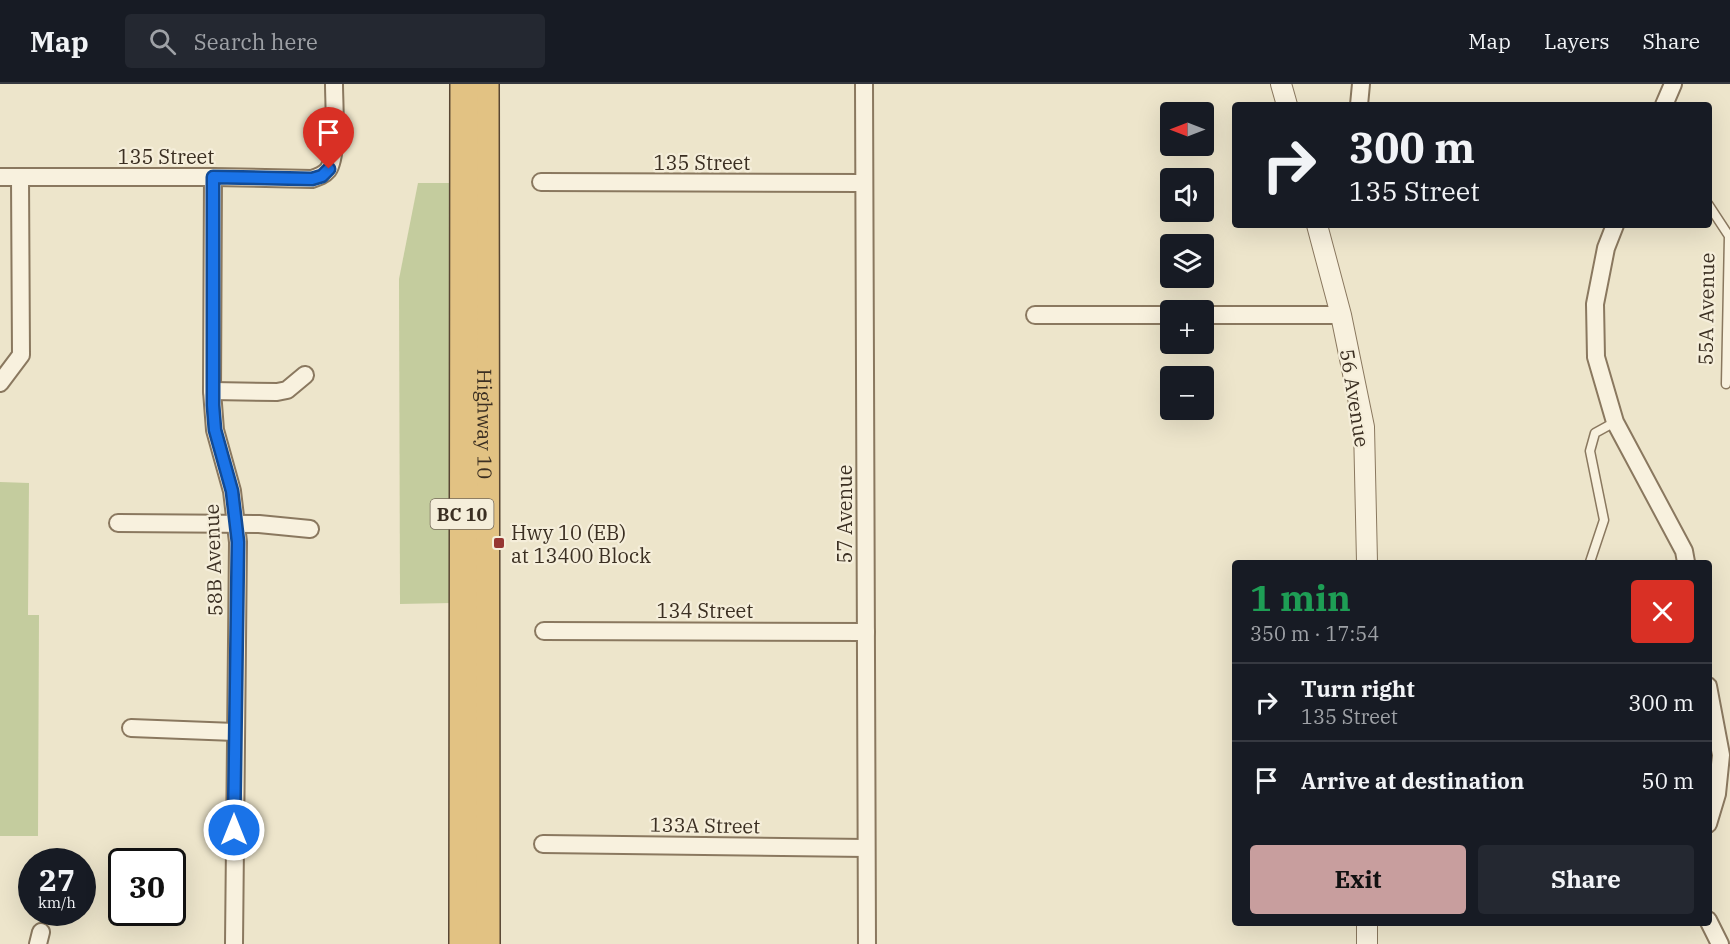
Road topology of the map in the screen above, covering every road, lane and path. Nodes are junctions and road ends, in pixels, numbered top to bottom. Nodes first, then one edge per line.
1 (333, 84) edge
2 (464, 84) edge
3 (485, 84) edge
4 (864, 84) edge
5 (1281, 84) edge
6 (1361, 84) edge
7 (1673, 84) edge
8 (1286, 102) edge
9 (1359, 102) edge
10 (1665, 102) edge
11 (0, 177) edge
12 (20, 177) junction
13 (213, 177) junction
14 (541, 183) dead end
15 (863, 183) junction
16 (1712, 210) edge
17 (1614, 228) edge
18 (1322, 229) edge
19 (1035, 315) dead end
20 (1160, 315) edge
21 (1214, 315) edge
22 (1341, 315) junction
23 (305, 375) dead end
24 (0, 383) edge
25 (1726, 384) dead end
26 (212, 391) junction
27 (1615, 422) junction
28 (118, 523) dead end
29 (236, 523) junction
30 (310, 529) dead end
31 (1367, 560) edge
32 (1591, 560) edge
33 (1686, 560) edge
34 (544, 631) dead end
35 (866, 632) junction
36 (1712, 707) edge
37 (131, 728) dead end
38 (235, 732) junction
39 (1712, 811) edge
40 (543, 844) dead end
41 (866, 848) junction
42 (1367, 926) edge
43 (1711, 926) edge
44 (234, 944) edge
45 (463, 944) edge
46 (486, 944) edge
47 (867, 944) edge
48 (1367, 944) edge
49 (1720, 944) edge

1 - 13 street, 135 Street
2 - 45 highway, Highway 10 / BC 10
3 - 46 highway, Highway 10 / BC 10
4 - 15 street, 57 Avenue
5 - 8 street
6 - 9 street
7 - 10 street
11 - 12 street, 135 Street
12 - 13 street, 135 Street
12 - 24 street
13 - 26 street, 58B Avenue
14 - 15 street, 135 Street
15 - 35 street, 57 Avenue
16 - 25 lane, 55A Avenue
17 - 27 street
18 - 22 street, 56 Avenue
19 - 20 street
21 - 22 street
22 - 31 street, 56 Avenue
23 - 26 street
26 - 29 street, 58B Avenue
27 - 32 lane
27 - 33 street
28 - 29 street
29 - 30 street
29 - 38 street, 58B Avenue
34 - 35 street, 134 Street
35 - 41 street, 57 Avenue
36 - 39 street
37 - 38 street
38 - 44 street, 58B Avenue
40 - 41 street, 133A Street
41 - 47 street, 57 Avenue
42 - 48 street
43 - 49 street

